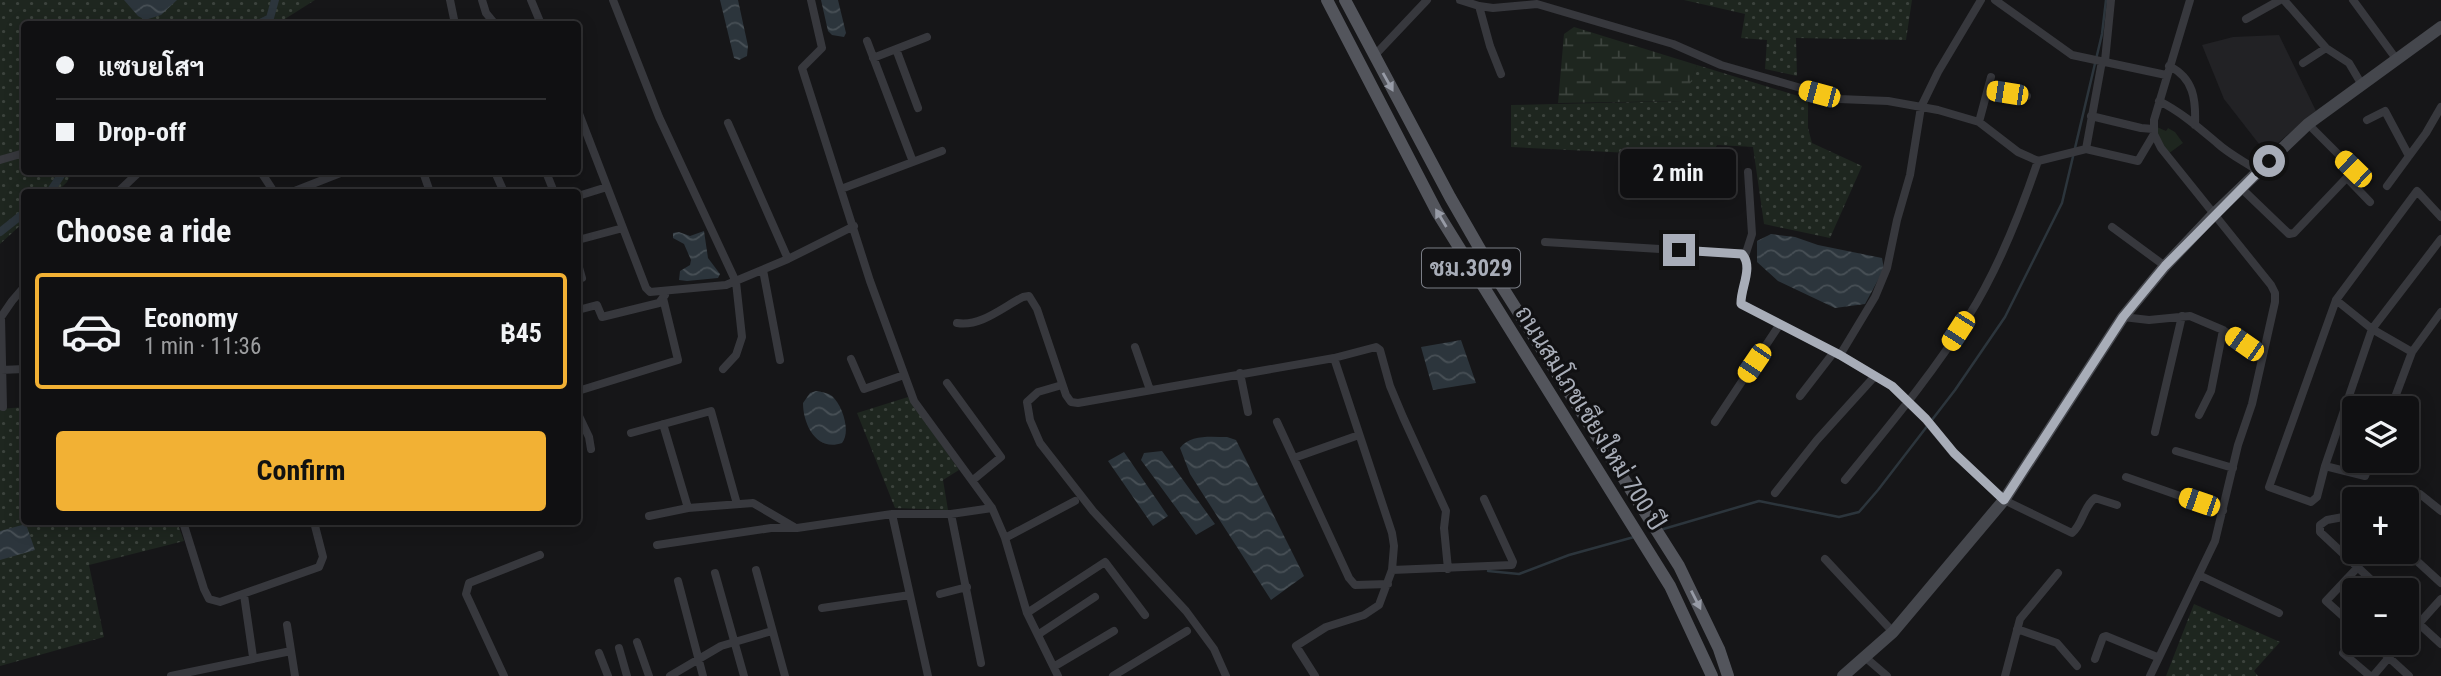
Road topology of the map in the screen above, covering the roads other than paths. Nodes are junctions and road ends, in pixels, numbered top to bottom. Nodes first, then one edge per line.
1 (450, 0) edge
2 (482, 0) edge
3 (531, 0) edge
4 (613, 0) edge
5 (811, 0) edge
6 (1327, 0) edge
7 (1345, 0) edge
8 (1427, 0) edge
9 (1460, 0) edge
10 (1981, 0) edge
11 (1994, 0) edge
12 (2111, 0) edge
13 (2190, 0) edge
14 (2282, 0) edge
15 (2353, 0) edge
16 (1479, 6) junction
17 (2246, 19) dead end
18 (455, 21) edge
19 (493, 21) edge
20 (540, 21) edge
21 (2441, 27) edge
22 (927, 37) dead end
23 (867, 41) dead end
24 (2326, 48) junction
25 (896, 49) junction
26 (1374, 56) junction
27 (873, 58) junction
28 (2397, 60) junction
29 (2104, 61) junction
30 (2303, 63) dead end
31 (2169, 66) junction
32 (1501, 74) dead end
33 (2166, 75) junction
34 (1991, 77) dead end
35 (2362, 85) junction
36 (1987, 90) junction
37 (2027, 96) dead end
38 (2159, 101) junction
39 (1921, 107) junction
40 (2441, 107) edge
41 (918, 108) dead end
42 (2091, 116) junction
43 (581, 119) edge
44 (2367, 120) dead end
45 (1979, 122) junction
46 (728, 123) dead end
47 (2308, 124) junction
48 (2195, 125) junction
49 (2153, 131) junction
50 (2086, 149) junction
51 (942, 151) dead end
52 (21, 154) edge
53 (2409, 156) junction
54 (0, 160) edge
55 (2038, 161) junction
56 (914, 162) junction
57 (2259, 171) junction
58 (1748, 172) dead end
59 (136, 175) edge
60 (335, 175) edge
61 (2347, 178) junction
62 (2387, 186) dead end
63 (607, 187) junction
64 (2241, 188) junction
65 (121, 189) edge
66 (300, 189) edge
67 (841, 189) junction
68 (581, 194) edge
69 (2370, 202) dead end
70 (2216, 213) junction
71 (2441, 217) edge
72 (854, 226) junction
73 (2112, 227) dead end
74 (623, 228) junction
75 (581, 239) edge
76 (2441, 239) edge
77 (1545, 242) dead end
78 (1745, 256) junction
79 (788, 259) junction
80 (2165, 266) junction
81 (764, 270) junction
82 (581, 274) edge
83 (582, 278) dead end
84 (736, 282) junction
85 (21, 290) edge
86 (650, 292) junction
87 (665, 295) junction
88 (2336, 300) junction
89 (653, 305) junction
90 (581, 309) edge
91 (2441, 312) edge
92 (2182, 316) junction
93 (2123, 317) junction
94 (957, 323) dead end
95 (1780, 324) junction
96 (2372, 329) junction
97 (2223, 330) junction
98 (1135, 347) dead end
99 (2412, 352) junction
100 (1837, 353) junction
101 (2263, 353) junction
102 (1334, 358) junction
103 (851, 359) dead end
104 (780, 360) dead end
105 (21, 369) edge
106 (723, 369) dead end
107 (2, 370) edge
108 (1240, 373) junction
109 (904, 375) junction
110 (1875, 376) junction
111 (947, 383) dead end
112 (1062, 385) junction
113 (581, 390) edge
114 (1150, 390) junction
115 (1800, 396) dead end
116 (2396, 396) edge
117 (1909, 401) junction
118 (3, 407) dead end
119 (1248, 412) dead end
120 (2199, 415) dead end
121 (581, 420) edge
122 (1277, 422) dead end
123 (1715, 422) dead end
124 (663, 424) junction
125 (2155, 432) dead end
126 (631, 433) dead end
127 (1359, 435) junction
128 (591, 449) dead end
129 (2176, 451) dead end
130 (1294, 458) junction
131 (2325, 466) junction
132 (2233, 468) junction
133 (2342, 470) edge
134 (2126, 477) dead end
135 (973, 480) junction
136 (1846, 480) dead end
137 (1775, 493) dead end
138 (2419, 494) edge
139 (1484, 499) dead end
140 (2004, 500) junction
141 (1075, 501) dead end
142 (737, 504) junction
143 (2117, 505) dead end
144 (688, 508) junction
145 (992, 508) junction
146 (2223, 510) junction
147 (2441, 511) edge
148 (892, 514) junction
149 (951, 514) junction
150 (649, 516) dead end
151 (2342, 517) edge
152 (184, 525) edge
153 (315, 525) edge
154 (797, 528) junction
155 (1005, 538) junction
156 (657, 545) dead end
157 (2342, 552) edge
158 (540, 555) dead end
159 (1825, 559) dead end
160 (2419, 563) edge
161 (2355, 564) edge
162 (2358, 567) junction
163 (1448, 569) junction
164 (755, 570) dead end
165 (1392, 570) junction
166 (715, 573) dead end
167 (2058, 573) dead end
168 (2199, 575) junction
169 (2348, 578) edge
170 (2369, 578) edge
171 (678, 581) dead end
172 (2441, 583) edge
173 (1388, 584) junction
174 (2342, 584) edge
175 (967, 587) junction
176 (940, 594) dead end
177 (244, 595) junction
178 (910, 595) junction
179 (1095, 597) dead end
180 (2441, 598) edge
181 (822, 608) dead end
182 (1027, 613) junction
183 (2279, 613) dead end
184 (1145, 615) dead end
185 (2342, 615) edge
186 (2419, 624) joint
187 (287, 625) dead end
188 (2017, 629) junction
189 (772, 631) junction
190 (1114, 631) dead end
191 (1187, 631) dead end
192 (1893, 632) junction
193 (1039, 634) junction
194 (734, 641) junction
195 (637, 642) dead end
196 (2441, 644) edge
197 (619, 648) dead end
198 (290, 651) junction
199 (599, 653) dead end
200 (2345, 655) edge
201 (2386, 655) edge
202 (2391, 655) edge
203 (253, 657) junction
204 (2157, 657) junction
205 (1866, 658) junction
206 (2389, 658) junction
207 (2095, 659) dead end
208 (699, 660) junction
209 (981, 663) dead end
210 (1055, 666) junction
211 (2077, 666) dead end
212 (200, 672) edge
213 (171, 676) edge
214 (295, 676) edge
215 (504, 676) edge
216 (608, 676) edge
217 (627, 676) edge
218 (649, 676) edge
219 (670, 676) edge
220 (703, 676) edge
221 (744, 676) edge
222 (785, 676) edge
223 (929, 676) edge
224 (1058, 676) edge
225 (1113, 676) edge
226 (1226, 676) edge
227 (1315, 676) edge
228 (1712, 676) edge
229 (1728, 676) edge
230 (1843, 676) edge
231 (1888, 676) edge
232 (2005, 676) edge
233 (2150, 676) edge
234 (2371, 676) edge
235 (2409, 676) edge

1 - 18 street
2 - 19 street
3 - 20 street
4 - 84 street
5 - 67 street
228 -> 6 main road, ถนนสมโภชเชียงใหม่ 700 ปี / ชม.3029
7 - 26 main road, ถนนสมโภชเชียงใหม่ 700 ปี / ชม.3029
8 - 26 street
9 - 16 street
10 - 39 street
11 - 29 street
12 - 29 street
13 - 31 street
14 - 17 street
14 - 24 street
15 - 28 street
16 - 32 street
16 - 39 street
21 - 28 main road
22 - 25 street
23 - 27 street
24 - 30 street
24 - 35 street
25 - 27 street
25 - 41 street
26 -> 229 main road, ถนนสมโภชเชียงใหม่ 700 ปี / ชม.3029
27 - 56 street
28 - 35 main road
29 - 33 street
29 - 42 street
31 - 33 street
31 - 48 street
33 - 38 street
34 - 36 street
35 - 47 main road
36 - 37 street
36 - 45 street
38 - 48 street
38 - 49 street
39 - 45 street
39 - 100 street
40 - 53 street
42 - 49 street
42 - 50 street
43 - 63 street
44 - 53 street
45 - 55 street
46 - 79 street
47 - 57 main road
47 - 61 street
48 - 57 street
49 - 50 street
49 - 70 street
50 - 55 street
51 - 56 street
52 - 54 street
53 - 62 street
55 - 117 street
56 - 67 street
57 - 64 main road
58 - 78 street
59 - 65 street
60 - 66 street
61 - 64 street
61 - 69 street
63 - 68 street
63 - 74 street
64 - 70 main road
67 - 72 street
70 - 80 main road
70 - 101 street
71 - 88 street
72 - 79 street
72 - 109 street
73 - 80 street
74 - 75 street
74 - 86 street
76 - 96 street
77 - 78 street
78 - 95 street
79 - 81 street
80 - 93 main road
81 - 84 street
81 - 104 street
82 - 83 street
84 - 87 street
84 - 106 street
85 - 107 street
86 - 87 street
86 - 89 street
87 - 89 street
87 - 113 street
88 - 96 street
88 - 131 street
89 - 90 street
91 - 99 street
92 - 93 street
92 - 97 street
92 - 125 street
93 - 140 main road
94 - 112 street
95 - 100 street
95 - 123 street
96 - 99 street
96 - 131 street
97 - 101 street
97 - 120 street
98 - 114 street
99 - 116 street
100 - 110 street
100 - 115 street
101 - 132 street
102 - 108 street
102 - 127 street
102 - 163 street
103 - 109 street
105 - 107 street
107 - 118 street
108 - 114 street
108 - 119 street
109 - 135 street
110 - 117 street
110 - 137 street
111 - 135 street
112 - 114 street
112 - 226 street
117 - 136 street
117 - 140 street
121 - 128 street
122 - 130 street
124 - 126 street
124 - 142 street
124 - 144 street
127 - 130 street
127 - 165 street
129 - 132 street
130 - 173 street
131 - 133 street
132 - 146 street
134 - 146 street
135 - 145 street
138 - 147 street
139 - 163 street
140 - 143 street
140 - 192 main road
141 - 155 street
142 - 144 street
142 - 154 street
144 - 150 street
145 - 149 street
145 - 155 street
146 - 168 street
148 - 149 street
148 - 154 street
148 - 178 street
149 - 175 street
151 - 157 street
152 - 177 street
153 - 177 street
154 - 156 street
155 - 182 street
158 - 215 street
159 - 192 street
160 - 172 street
161 - 162 street
162 - 169 street
162 - 170 street
163 - 165 street
164 - 189 street
165 - 173 street
166 - 194 street
167 - 188 street
168 - 183 street
168 - 204 street
171 - 208 street
173 - 227 street
174 - 185 street
175 - 176 street
175 - 209 street
177 - 203 street
178 - 181 street
178 - 223 street
179 - 193 street
180 - 186 street
182 - 184 street
182 - 193 street
186 - 196 street
187 - 198 street
188 - 211 street
188 - 232 street
189 - 194 street
189 - 222 street
190 - 210 street
191 - 225 street
192 - 205 main road
193 - 210 street
194 - 208 street
194 - 221 street
195 - 218 street
197 - 217 street
198 - 203 street
198 - 214 street
199 - 216 street
200 - 234 street
201 - 206 street
202 - 206 street
203 - 212 street
204 - 207 street
204 - 233 street
205 - 230 main road
205 - 231 street
206 - 234 street
206 - 235 street
208 - 219 street
208 - 220 street
210 - 224 street
212 - 213 street

